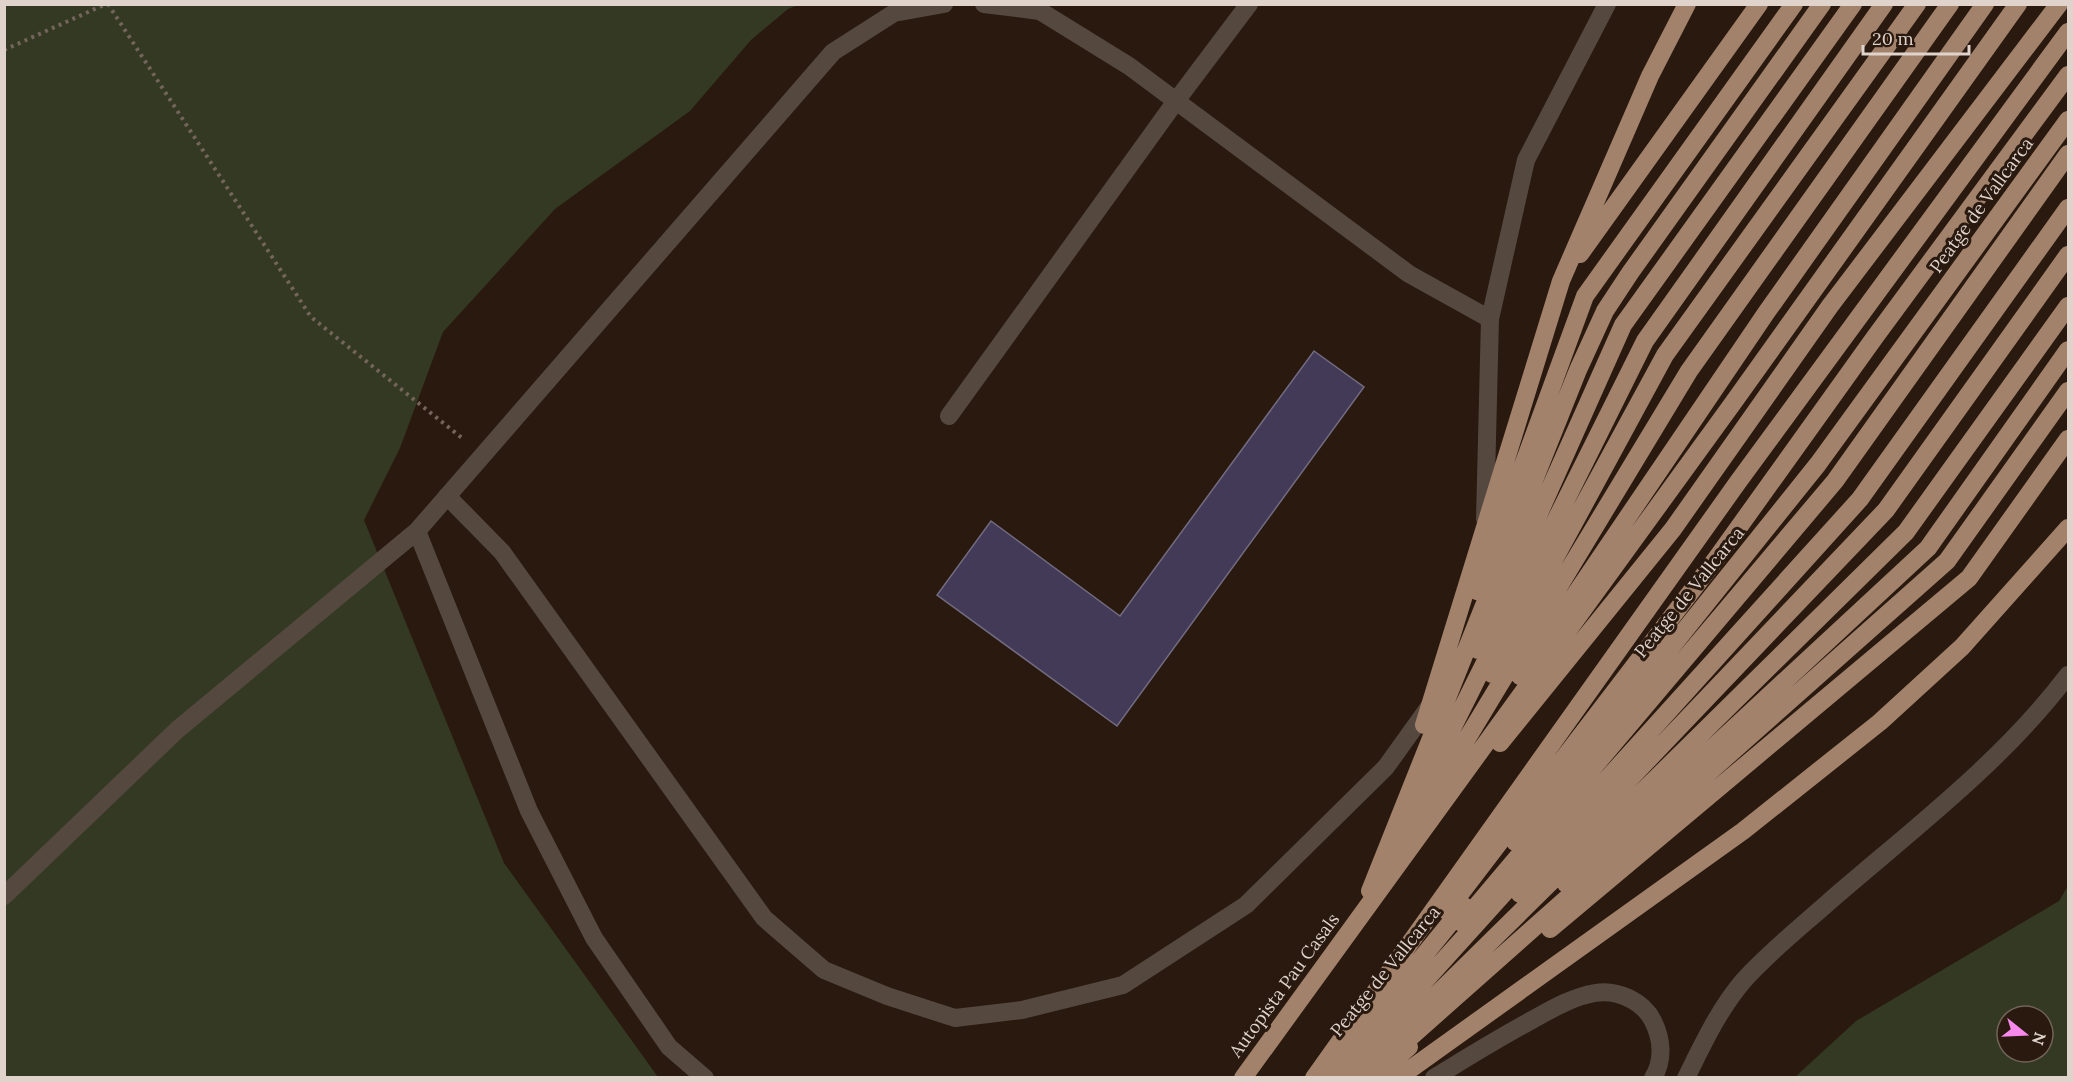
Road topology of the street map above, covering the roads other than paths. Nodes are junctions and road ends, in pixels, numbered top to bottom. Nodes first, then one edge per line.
1 (944, 4) edge
2 (984, 4) edge
3 (1249, 4) edge
4 (1607, 4) edge
5 (1687, 4) edge
6 (1759, 4) edge
7 (1794, 4) edge
8 (1822, 4) edge
9 (1853, 4) edge
10 (1884, 4) edge
11 (1917, 4) edge
12 (1950, 4) edge
13 (1985, 4) edge
14 (2018, 4) edge
15 (2059, 4) edge
16 (2068, 32) edge
17 (2068, 75) edge
18 (1176, 101) junction
19 (2068, 120) edge
20 (2068, 154) edge
21 (2068, 208) edge
22 (2068, 255) edge
23 (1561, 280) junction
24 (2068, 306) edge
25 (1490, 319) junction
26 (2068, 350) edge
27 (2068, 391) edge
28 (948, 416) dead end
29 (2068, 439) edge
30 (447, 496) junction
31 (2068, 528) edge
32 (417, 531) junction
33 (1484, 531) junction
34 (2068, 675) edge
35 (1432, 703) junction
36 (4, 896) edge
37 (1359, 917) junction
38 (705, 1077) edge
39 (1243, 1077) edge
40 (1314, 1077) edge
41 (1320, 1077) edge
42 (1326, 1077) edge
43 (1331, 1077) edge
44 (1338, 1077) edge
45 (1344, 1077) edge
46 (1352, 1077) edge
47 (1358, 1077) edge
48 (1365, 1077) edge
49 (1373, 1077) edge
50 (1398, 1077) edge
51 (1434, 1077) edge
52 (1653, 1077) edge
53 (1686, 1077) edge

1 - 30 lane
2 - 18 lane
3 - 18 lane
4 - 25 lane
5 - 23 highway
6 - 23 highway
7 - 37 highway
8 - 37 highway
9 - 37 highway
10 - 37 highway
11 - 37 highway
12 - 37 highway
13 - 37 highway
14 - 37 highway
15 - 37 highway
16 - 40 highway
17 - 41 highway
18 - 25 lane
18 - 28 lane
19 - 42 highway, Peatge de Vallcarca
20 - 43 highway
21 - 44 highway
22 - 45 highway
23 - 33 highway
24 - 46 highway
25 - 33 lane
26 - 47 highway
27 - 48 highway
29 - 49 highway
30 - 32 lane
30 - 35 lane
31 - 50 highway
32 - 36 lane
32 - 38 lane
33 - 35 highway
34 - 53 lane
35 - 37 highway
37 - 39 highway, Autopista Pau Casals
51 - 52 lane

